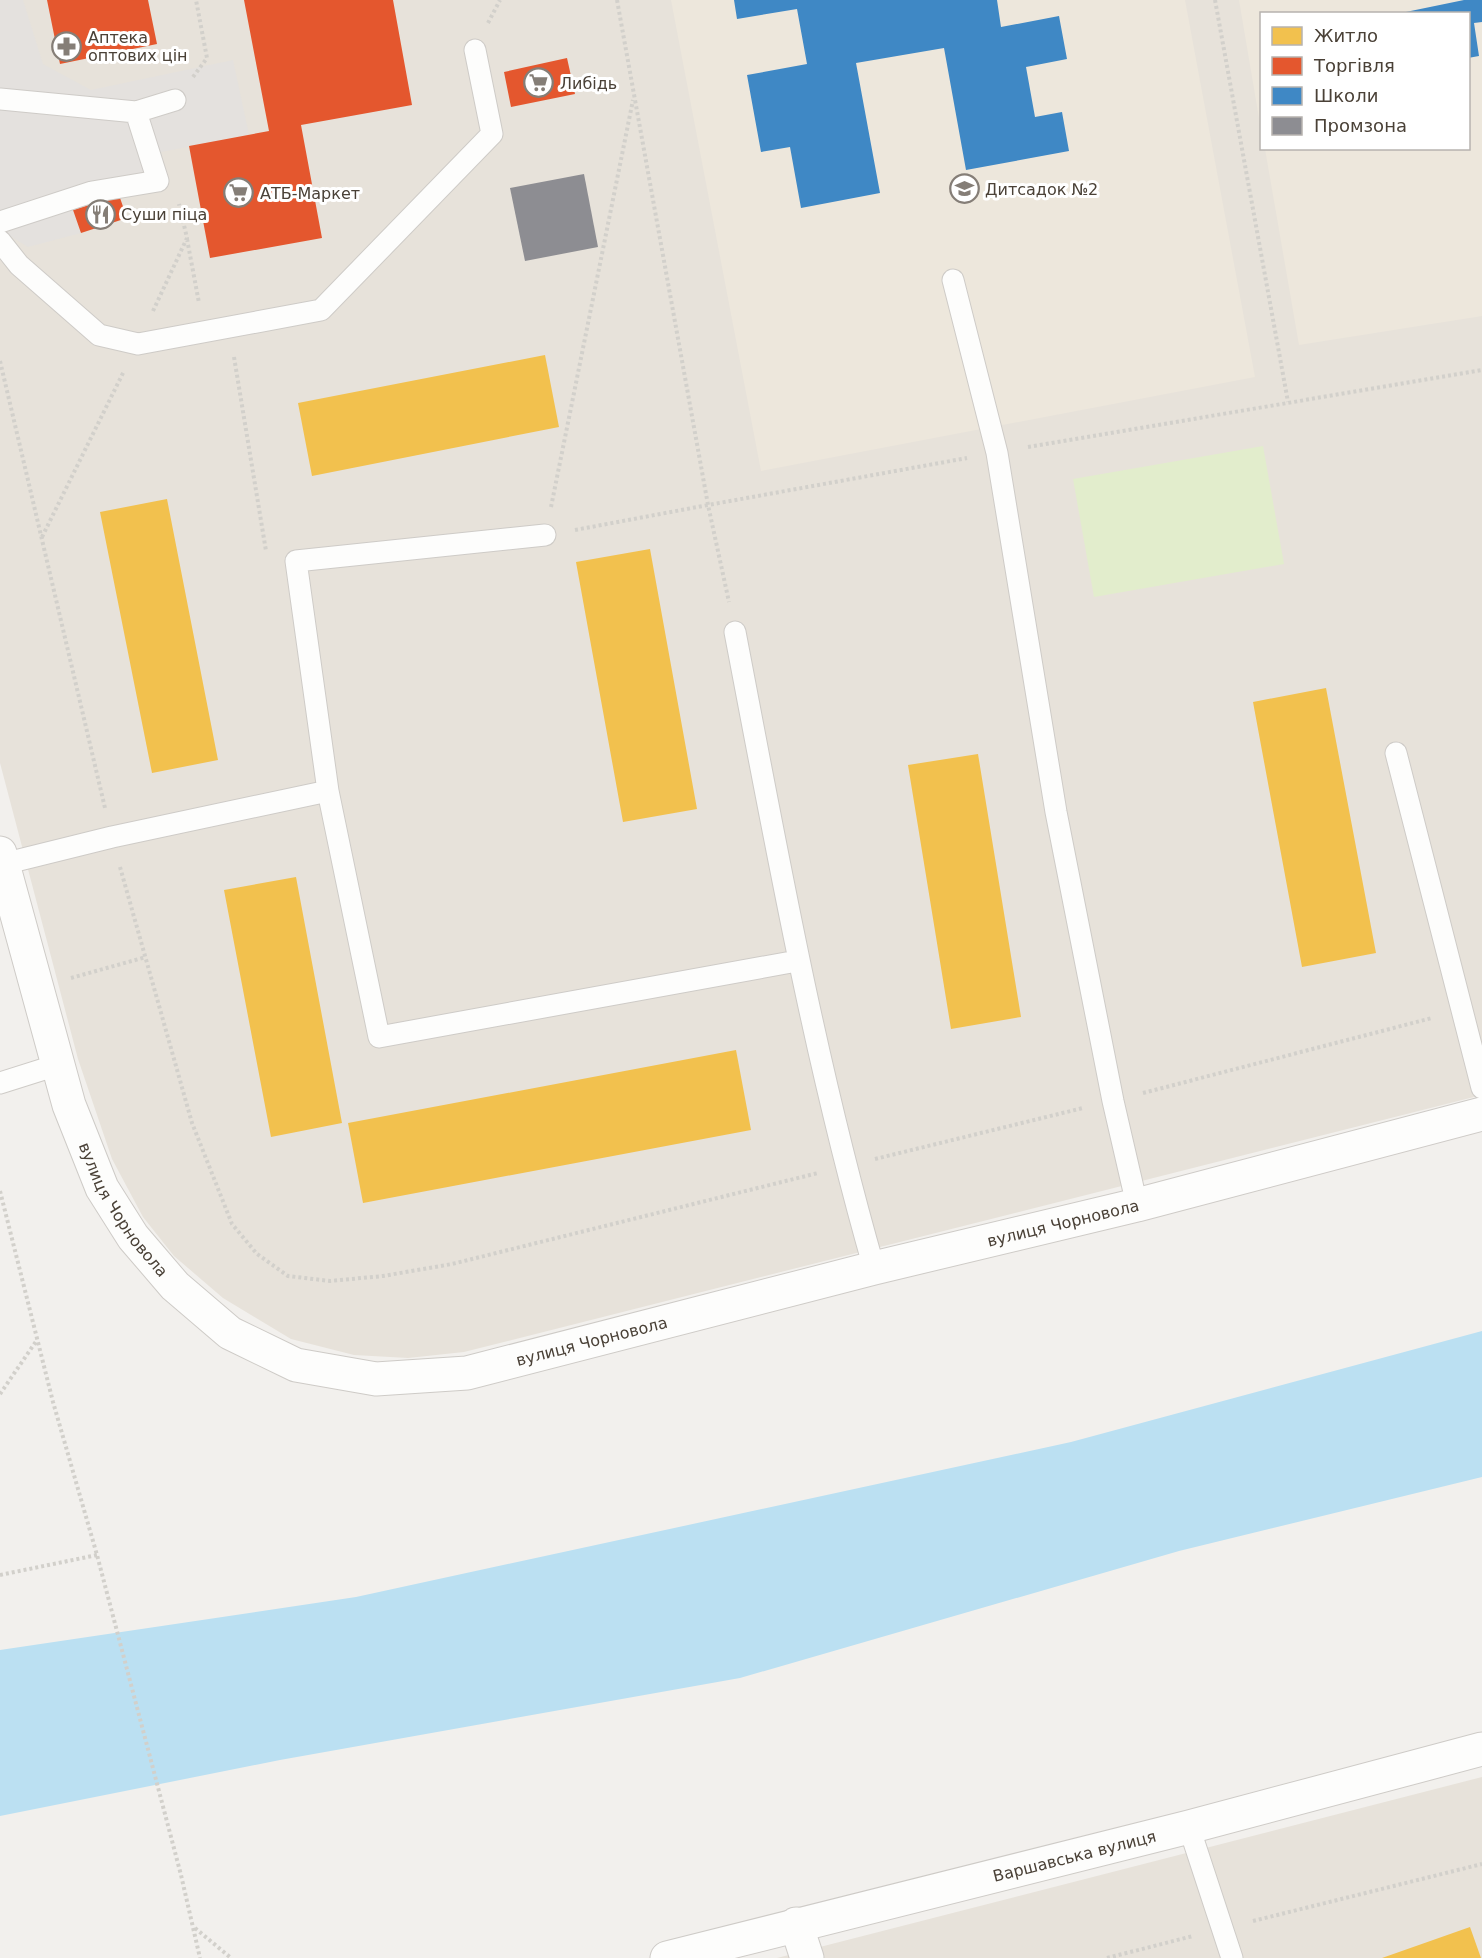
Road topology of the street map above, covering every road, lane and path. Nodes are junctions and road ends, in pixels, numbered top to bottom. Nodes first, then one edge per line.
1 (196, 0) edge
2 (616, 0) edge
3 (1215, 0) edge
4 (475, 50) dead end
5 (634, 96) junction
6 (0, 99) edge
7 (175, 99) joint
8 (136, 112) junction
9 (177, 197) dead end
10 (0, 222) edge
11 (187, 238) junction
12 (0, 241) edge
13 (953, 280) dead end
14 (229, 326) junction
15 (204, 331) junction
16 (138, 344) junction
17 (1482, 370) edge
18 (1288, 402) junction
19 (997, 453) junction
20 (708, 505) junction
21 (545, 535) junction
22 (42, 537) dead end
23 (296, 561) junction
24 (735, 632) joint
25 (1396, 753) dead end
26 (328, 790) junction
27 (1, 859) edge
28 (797, 961) junction
29 (57, 1065) junction
30 (0, 1083) edge
31 (1482, 1088) edge
32 (1482, 1114) edge
33 (0, 1191) edge
34 (1137, 1205) junction
35 (874, 1268) junction
36 (38, 1340) junction
37 (0, 1394) edge
38 (97, 1556) junction
39 (0, 1575) edge
40 (1482, 1749) edge
41 (1189, 1827) junction
42 (1482, 1864) edge
43 (796, 1924) junction
44 (195, 1927) junction
45 (1221, 1929) junction
46 (200, 1958) edge
47 (231, 1958) edge
48 (667, 1958) edge
49 (807, 1958) edge
50 (1107, 1958) edge
51 (1232, 1958) edge

1 - 7 path
2 - 5 path
3 - 18 path
4 - 14 lane
5 - 20 path
5 - 21 path
6 - 8 lane
7 - 8 lane
8 - 10 lane
9 - 11 path
11 - 15 path
11 - 16 path
12 - 16 lane
13 - 19 lane
14 - 15 lane
14 - 23 path
15 - 16 lane
16 - 22 path
17 - 18 path
18 - 19 path
19 - 20 path
19 - 34 lane
20 - 21 path
20 - 24 path
21 - 23 lane
23 - 26 lane
24 - 28 lane
25 - 31 lane
26 - 27 lane
26 - 28 lane
27 - 29 street, вулиця Чорновола
28 - 35 lane
29 - 30 lane
29 - 35 street, вулиця Чорновола
32 - 34 street, вулиця Чорновола
33 - 36 path
34 - 35 street, вулиця Чорновола
36 - 37 path
36 - 38 path
38 - 39 path
38 - 44 path
40 - 41 street, Варшавська вулиця
41 - 43 street, Варшавська вулиця
41 - 45 lane
42 - 45 path
43 - 48 street, Варшавська вулиця
43 - 49 street
44 - 46 path
44 - 47 path
45 - 50 path
45 - 51 lane

